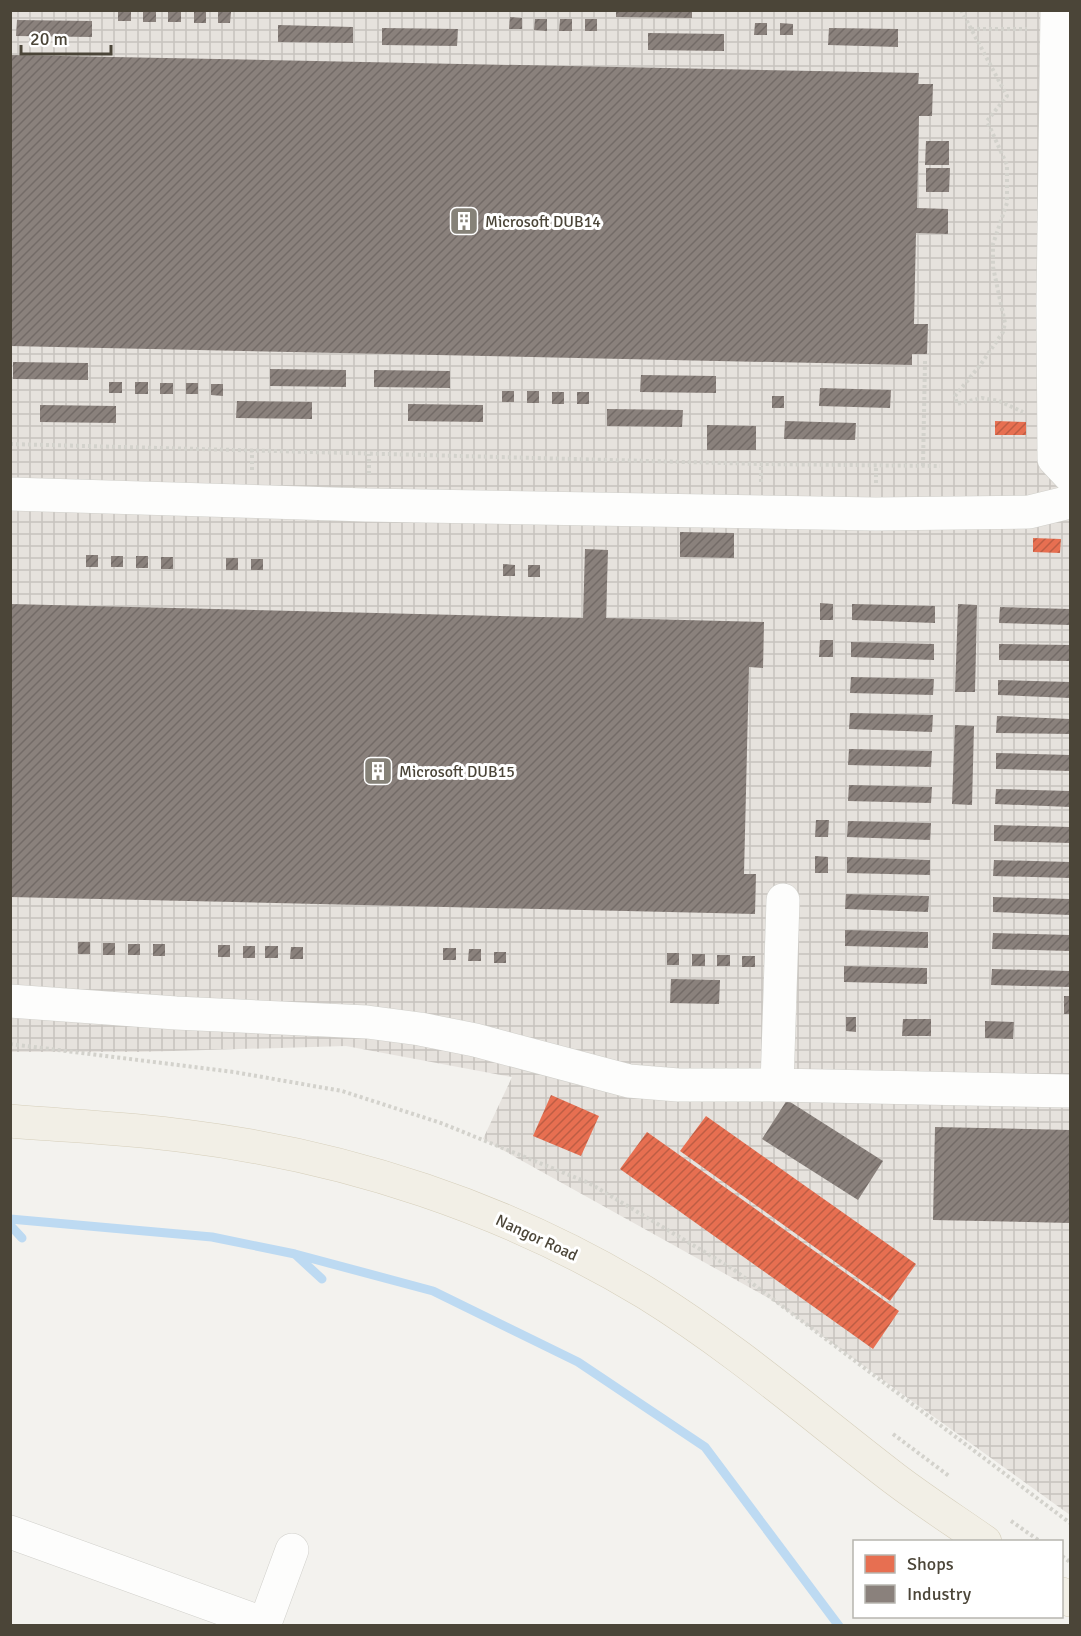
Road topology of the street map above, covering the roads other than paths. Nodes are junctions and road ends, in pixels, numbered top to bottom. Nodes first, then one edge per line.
1 (1057, 20) edge
2 (1071, 476) edge
3 (10, 494) edge
4 (1071, 502) edge
5 (783, 900) dead end
6 (10, 1001) edge
7 (777, 1085) junction
8 (1071, 1091) edge
9 (10, 1121) edge
10 (10, 1532) edge
11 (982, 1540) edge
12 (292, 1550) dead end
13 (264, 1625) edge

1 - 2 lane
3 - 4 lane
5 - 7 lane
6 - 7 lane
7 - 8 lane
9 - 11 main road, Nangor Road
10 - 13 lane
12 - 13 lane

